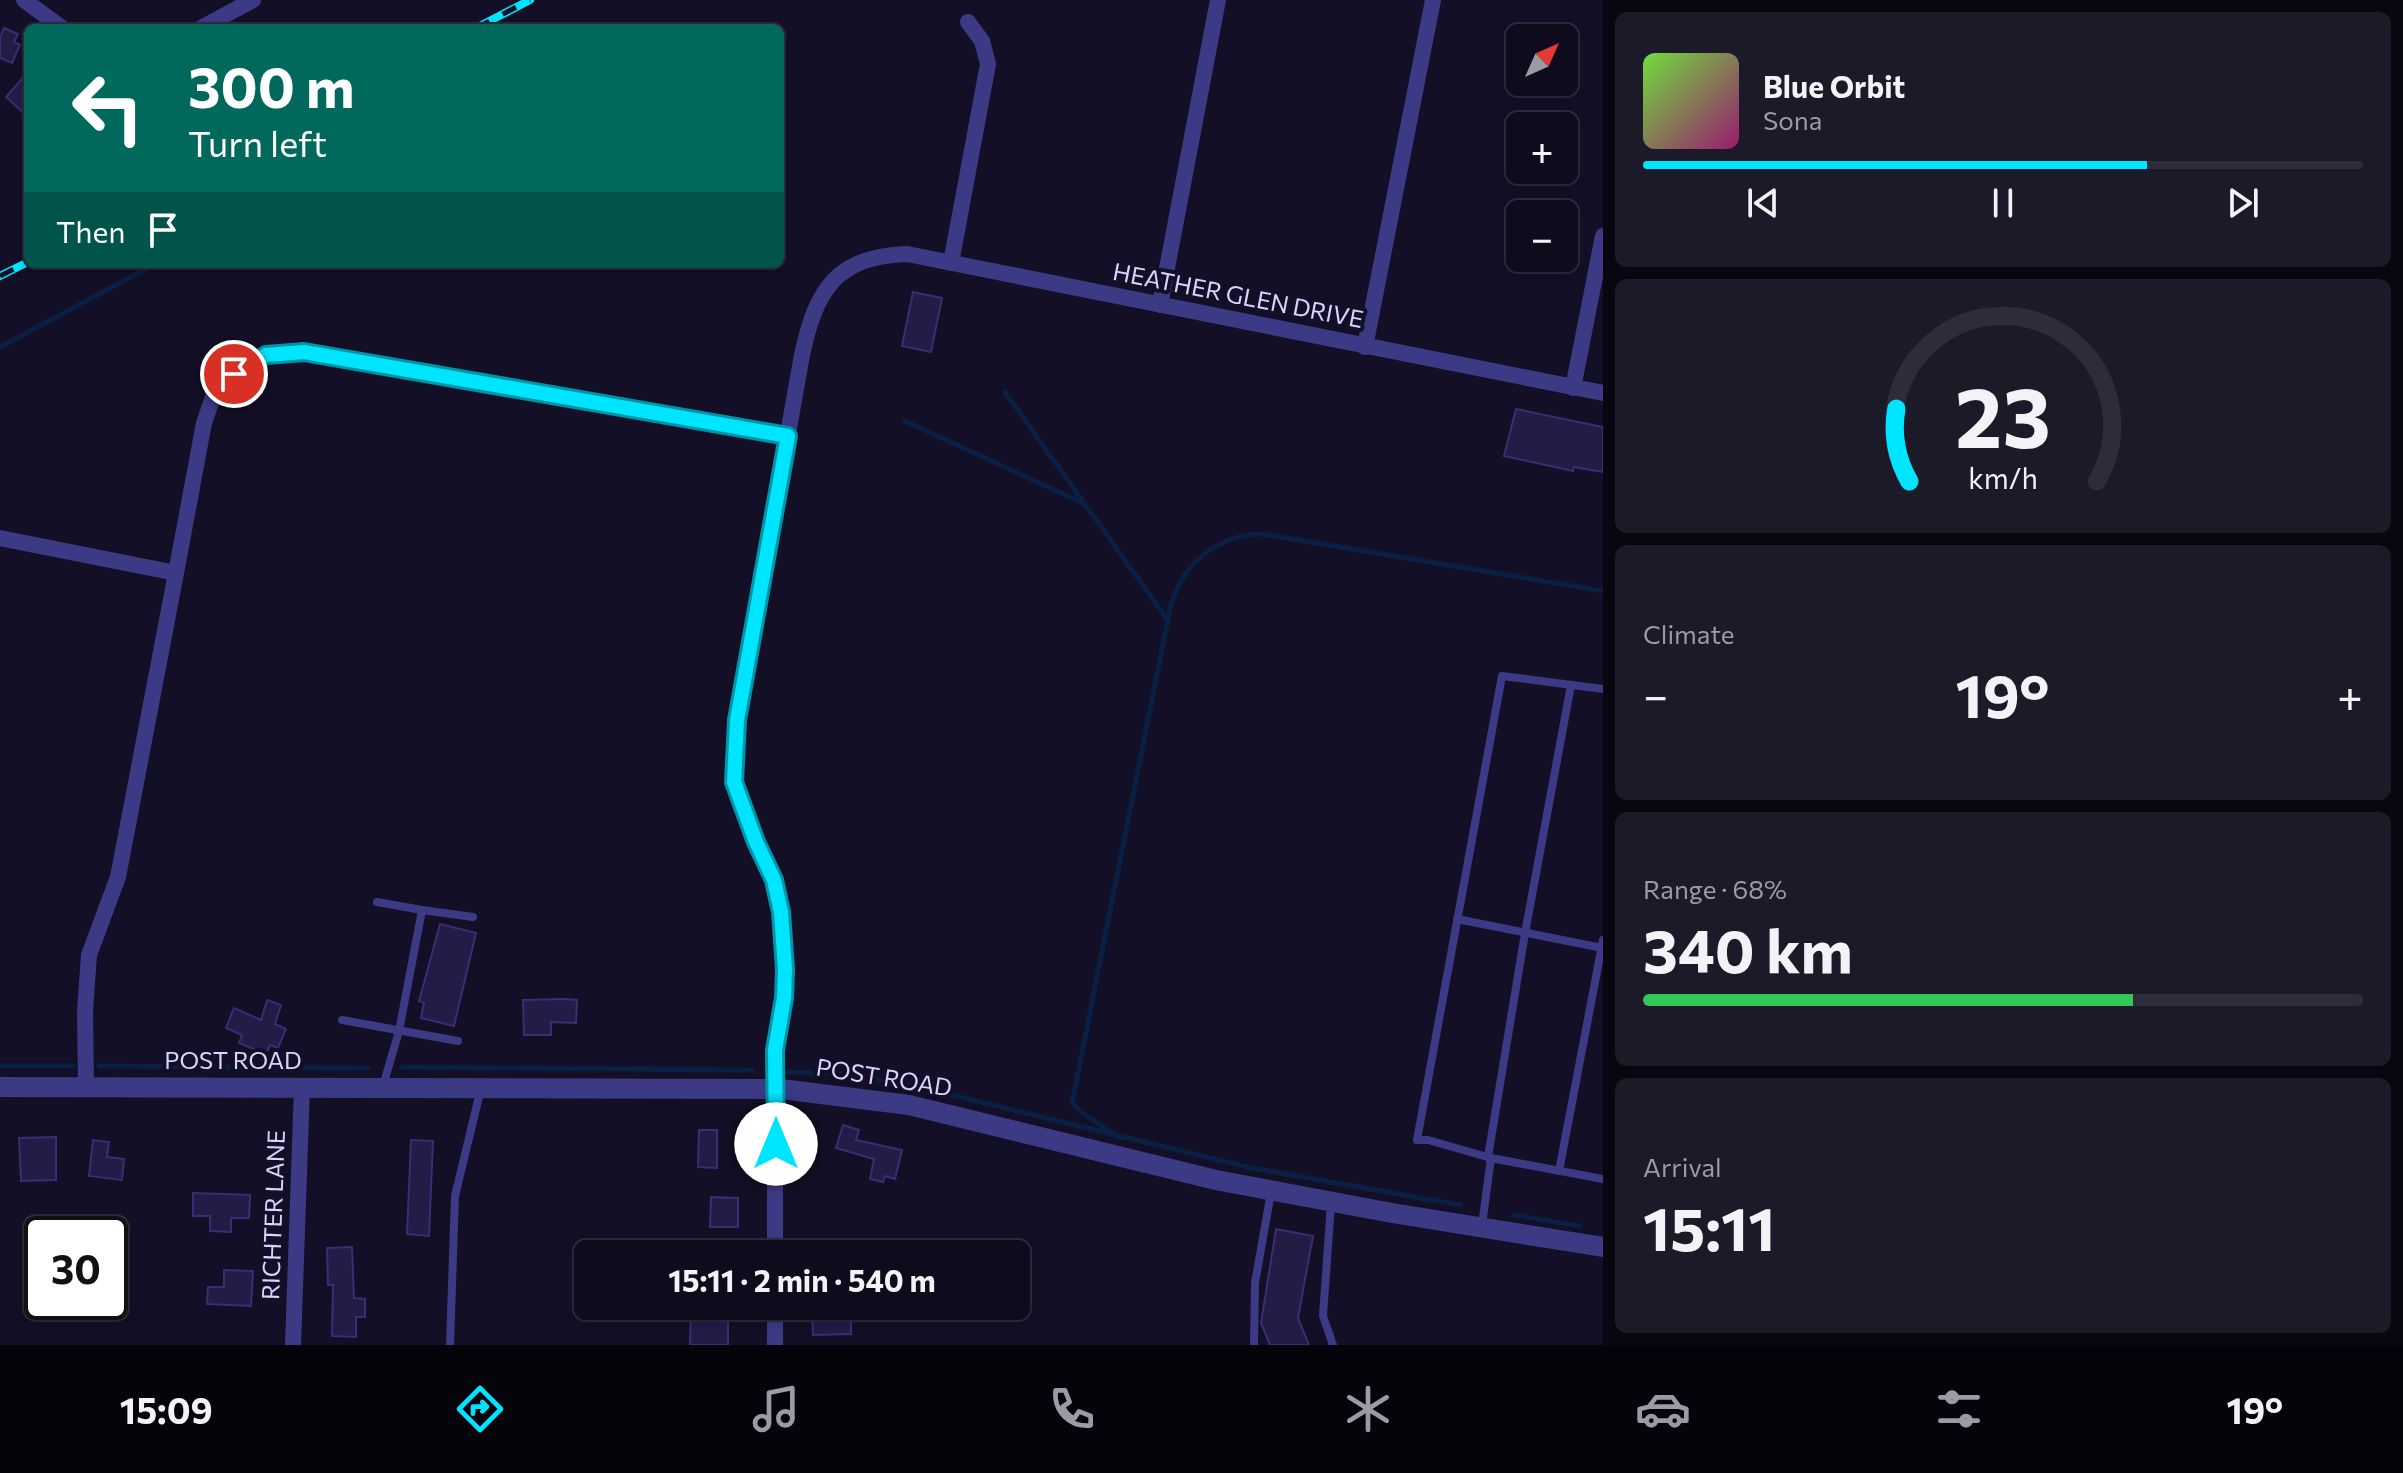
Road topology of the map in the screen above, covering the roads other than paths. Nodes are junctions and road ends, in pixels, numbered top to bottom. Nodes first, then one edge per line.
1 (24, 0) edge
2 (253, 0) edge
3 (1218, 0) edge
4 (1433, 0) edge
5 (968, 22) dead end
6 (57, 24) edge
7 (208, 24) edge
8 (1603, 236) edge
9 (951, 263) junction
10 (1160, 305) junction
11 (1365, 347) junction
12 (1573, 388) junction
13 (1603, 393) edge
14 (788, 436) junction
15 (0, 538) edge
16 (176, 573) junction
17 (1571, 685) junction
18 (1603, 689) edge
19 (377, 902) dead end
20 (422, 910) junction
21 (473, 917) dead end
22 (1457, 919) junction
23 (1525, 933) junction
24 (1602, 946) edge
25 (342, 1020) dead end
26 (399, 1031) junction
27 (458, 1041) dead end
28 (0, 1087) edge
29 (86, 1087) junction
30 (302, 1087) junction
31 (383, 1087) junction
32 (481, 1087) junction
33 (776, 1089) junction
34 (1490, 1157) junction
35 (1559, 1171) junction
36 (1603, 1179) edge
37 (1271, 1191) junction
38 (1331, 1202) junction
39 (1482, 1227) junction
40 (775, 1240) edge
41 (1603, 1247) edge
42 (775, 1320) edge
43 (293, 1345) edge
44 (450, 1345) edge
45 (775, 1345) edge
46 (1254, 1345) edge
47 (1333, 1345) edge

1 - 6 street
2 - 7 street
3 - 10 street
4 - 11 street
5 - 9 street
8 - 12 street
9 - 10 street, HEATHER GLEN DRIVE
9 - 14 street, HEATHER GLEN DRIVE
10 - 11 street, HEATHER GLEN DRIVE
11 - 12 street, HEATHER GLEN DRIVE
12 - 13 street, HEATHER GLEN DRIVE
14 - 16 street
14 - 33 street
15 - 16 street
16 - 29 street
17 - 18 lane
17 - 22 lane
17 - 23 lane
19 - 20 lane
20 - 21 lane
20 - 26 lane
22 - 23 lane
22 - 34 lane
23 - 24 lane
23 - 34 lane
24 - 35 lane
25 - 26 lane
26 - 27 lane
26 - 31 lane
28 - 29 street, POST ROAD
29 - 30 street, POST ROAD
30 - 31 street, POST ROAD
30 - 43 street, RICHTER LANE
31 - 32 street, POST ROAD
32 - 33 street, POST ROAD
32 - 44 lane
33 - 37 street, POST ROAD
33 - 40 street
34 - 35 lane
34 - 39 lane
35 - 36 lane
37 - 38 street, POST ROAD
37 - 46 lane
38 - 39 street, POST ROAD
38 - 47 lane
39 - 41 street, POST ROAD
42 - 45 street

